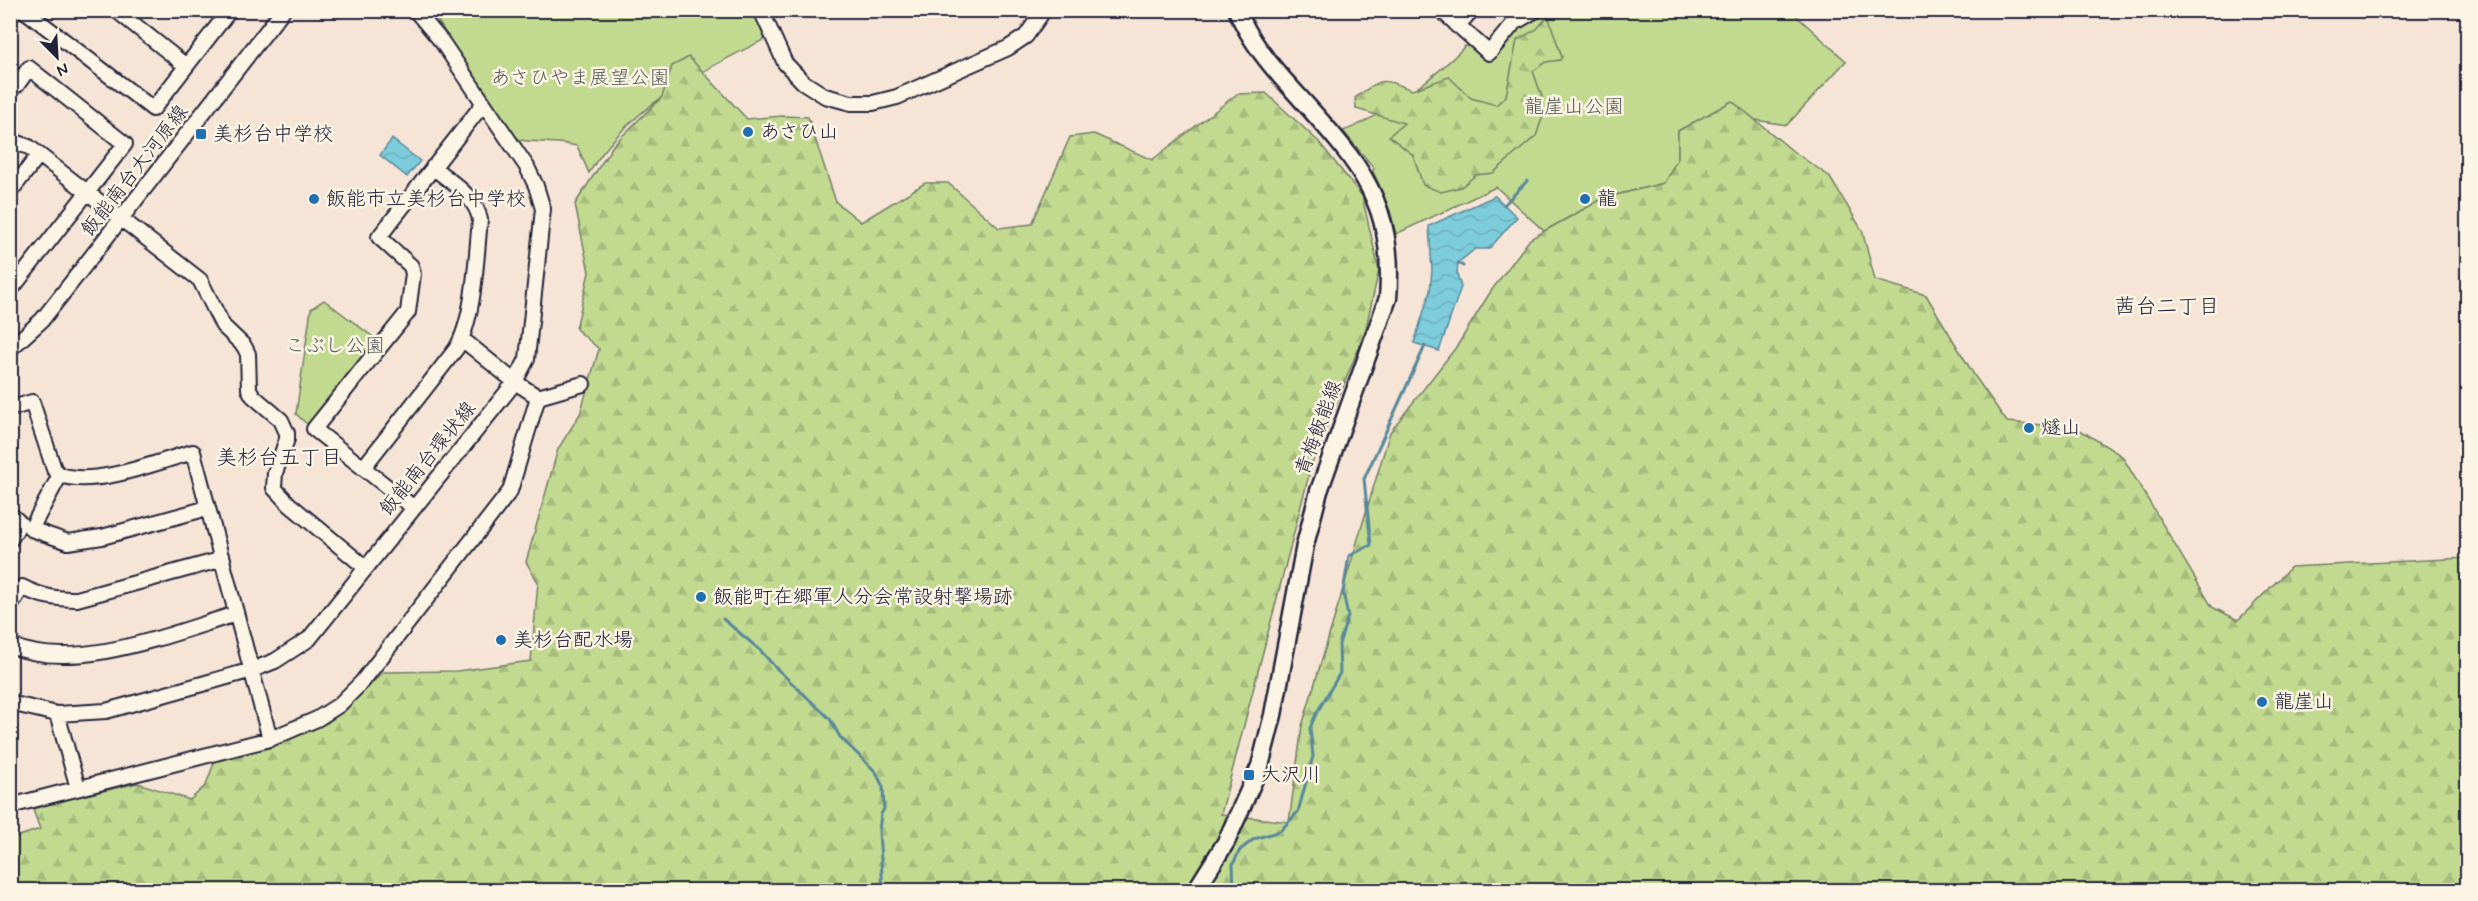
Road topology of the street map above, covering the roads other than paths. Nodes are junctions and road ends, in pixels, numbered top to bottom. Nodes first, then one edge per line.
1 (22, 10) edge
2 (116, 10) edge
3 (283, 10) edge
4 (415, 10) edge
5 (760, 10) edge
6 (1044, 10) edge
7 (1237, 10) edge
8 (1441, 10) edge
9 (1472, 10) edge
10 (1536, 10) edge
11 (222, 13) edge
12 (1457, 26) junction
13 (186, 66) junction
14 (12, 86) edge
15 (483, 104) junction
16 (10, 140) edge
17 (39, 155) junction
18 (432, 167) junction
19 (10, 192) edge
20 (88, 193) junction
21 (122, 219) junction
22 (10, 291) edge
23 (462, 339) junction
24 (10, 349) edge
25 (515, 382) junction
26 (583, 384) dead end
27 (538, 397) junction
28 (10, 408) edge
29 (363, 468) junction
30 (60, 475) junction
31 (208, 508) junction
32 (414, 508) junction
33 (10, 514) edge
34 (10, 540) edge
35 (223, 560) junction
36 (366, 568) junction
37 (10, 607) edge
38 (236, 614) junction
39 (10, 645) edge
40 (252, 670) junction
41 (10, 703) edge
42 (57, 714) junction
43 (270, 739) junction
44 (78, 788) junction
45 (10, 806) edge
46 (1196, 891) edge

1 - 13 street
2 - 13 street
3 - 21 street, 飯能南台大河原線
4 - 15 street, 飯能南台環状線
5 - 6 street
7 - 46 main road, 青梅飯能線
8 - 12 street
9 - 12 street
10 - 12 street
11 - 13 street
14 - 20 street
15 - 18 street
15 - 25 street, 飯能南台環状線
16 - 17 street
17 - 19 street
17 - 20 street
18 - 23 street
18 - 29 street
20 - 21 street
20 - 22 street
21 - 24 street, 飯能南台大河原線
21 - 36 street
23 - 25 street
23 - 29 street
25 - 27 street
25 - 32 street, 飯能南台環状線
26 - 27 street
27 - 43 street
28 - 30 street
29 - 32 street
30 - 31 street
30 - 31 street
31 - 35 street
32 - 36 street, 飯能南台環状線
33 - 34 street
35 - 37 street
35 - 38 street
36 - 40 street, 飯能南台環状線
38 - 39 street
38 - 40 street
40 - 42 street, 飯能南台環状線
40 - 43 street
41 - 42 street, 飯能南台環状線
42 - 44 street
43 - 44 street
44 - 45 street

